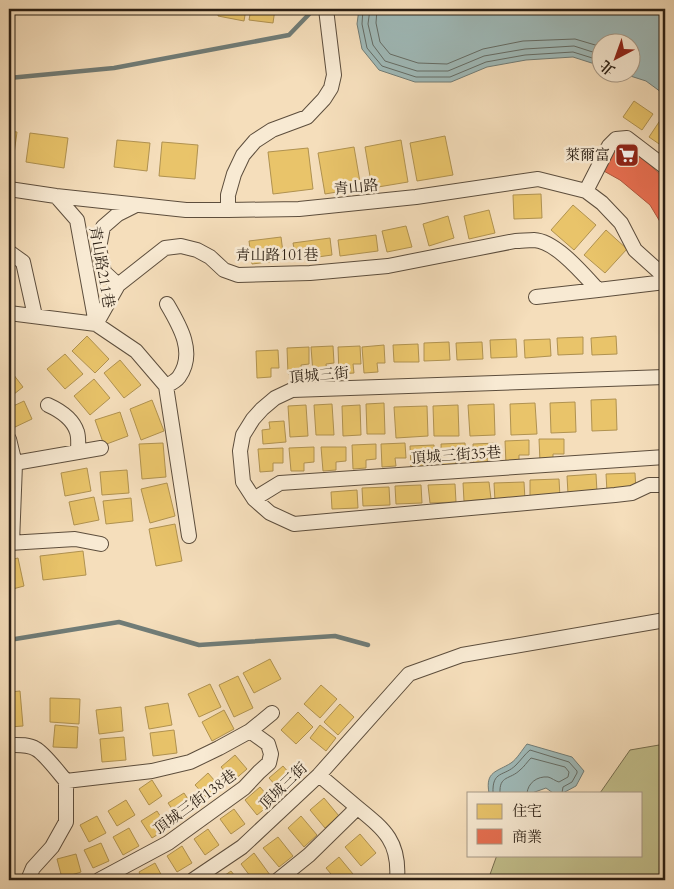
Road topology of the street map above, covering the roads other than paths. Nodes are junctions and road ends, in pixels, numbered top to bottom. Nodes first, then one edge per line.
1 (326, 9) edge
2 (665, 167) edge
3 (9, 189) edge
4 (586, 191) junction
5 (56, 196) junction
6 (137, 205) junction
7 (228, 210) junction
8 (9, 252) edge
9 (665, 277) edge
10 (665, 282) edge
11 (118, 285) junction
12 (598, 290) junction
13 (536, 297) dead end
14 (168, 304) dead end
15 (9, 313) edge
16 (35, 316) junction
17 (96, 324) junction
18 (665, 377) edge
19 (166, 386) junction
20 (48, 406) dead end
21 (9, 439) edge
22 (101, 448) dead end
23 (78, 452) junction
24 (665, 457) edge
25 (12, 464) edge
26 (665, 485) edge
27 (254, 499) junction
28 (189, 536) dead end
29 (10, 543) edge
30 (101, 544) dead end
31 (665, 620) edge
32 (272, 713) dead end
33 (250, 731) junction
34 (9, 745) edge
35 (319, 775) junction
36 (66, 781) junction
37 (358, 808) junction
38 (28, 880) edge
39 (99, 880) edge
40 (193, 880) edge
41 (278, 880) edge
42 (397, 880) edge

1 - 7 street
2 - 4 street
3 - 5 street, 青山路
4 - 7 street, 青山路
4 - 9 street, 青山路
5 - 6 street, 青山路
5 - 17 street, 青山路211巷
6 - 7 street, 青山路
6 - 11 street
8 - 16 street
10 - 12 street
11 - 12 street, 青山路101巷
11 - 17 street, 青山路101巷
12 - 13 street
14 - 19 street
15 - 16 street, 青山路211巷
16 - 17 street, 青山路211巷
17 - 19 street
18 - 27 street, 頂城三街
19 - 28 street
20 - 23 street
21 - 25 street
22 - 23 street
23 - 25 street
24 - 27 street, 頂城三街35巷
25 - 29 street
26 - 27 street, 頂城三街
29 - 30 street
31 - 35 street, 頂城三街
32 - 33 street
33 - 36 street
33 - 39 street, 頂城三街138巷
34 - 36 street
35 - 37 street
35 - 40 street, 頂城三街
36 - 38 street
37 - 41 street
37 - 42 street

